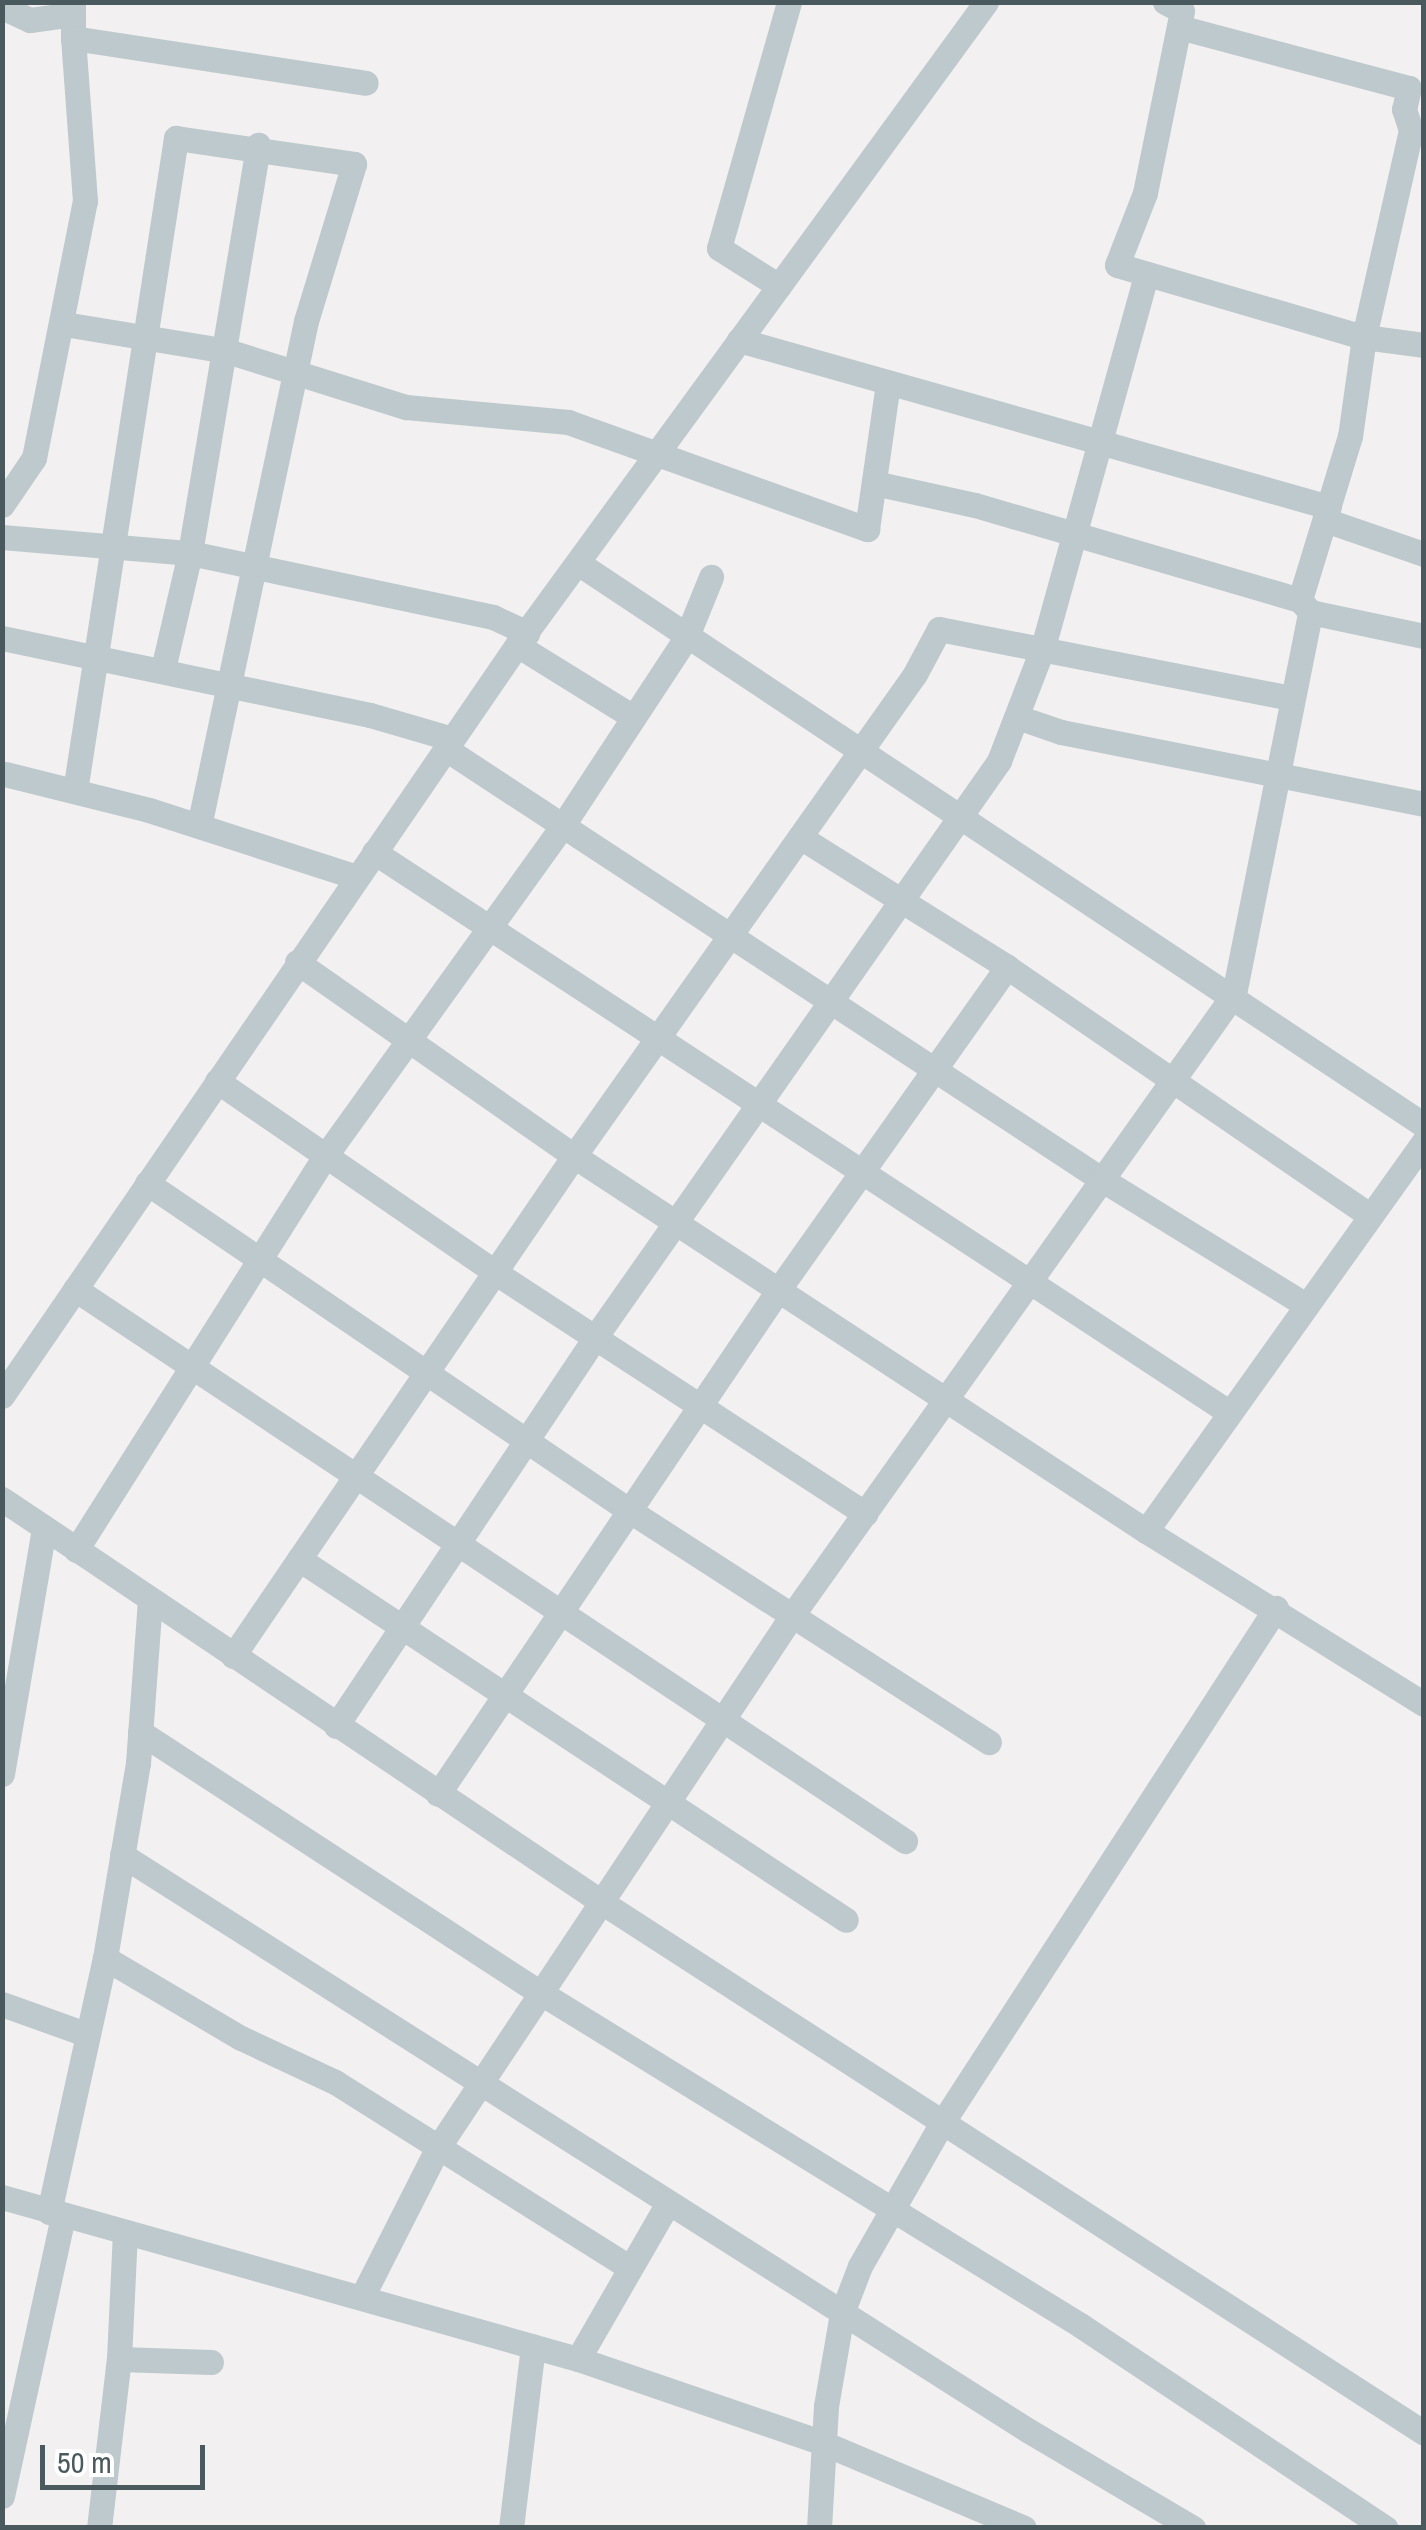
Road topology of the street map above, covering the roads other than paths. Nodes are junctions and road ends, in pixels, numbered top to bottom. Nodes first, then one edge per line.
1 (789, 2) edge
2 (986, 2) edge
3 (1165, 2) edge
4 (2, 7) edge
5 (73, 18) edge
6 (1179, 27) junction
7 (366, 84) dead end
8 (1417, 132) edge
9 (258, 145) junction
10 (1145, 278) junction
11 (780, 286) junction
12 (64, 324) junction
13 (1364, 336) junction
14 (146, 340) junction
15 (740, 340) junction
16 (1424, 345) edge
17 (227, 351) junction
18 (296, 370) junction
19 (888, 384) junction
20 (1096, 444) junction
21 (660, 452) junction
22 (874, 483) junction
23 (2, 505) edge
24 (1327, 514) junction
25 (1072, 537) junction
26 (2, 538) edge
27 (114, 548) junction
28 (190, 553) junction
29 (1424, 554) edge
30 (255, 565) junction
31 (581, 565) junction
32 (711, 578) dead end
33 (1305, 606) junction
34 (687, 636) junction
35 (1424, 636) edge
36 (2, 638) edge
37 (522, 639) junction
38 (1043, 647) junction
39 (98, 654) junction
40 (163, 669) junction
41 (230, 684) junction
42 (1291, 698) junction
43 (634, 717) junction
44 (1020, 718) junction
45 (449, 744) junction
46 (860, 753) junction
47 (5, 774) dead end
48 (1274, 774) junction
49 (75, 791) junction
50 (1424, 804) edge
51 (962, 821) junction
52 (562, 825) junction
53 (199, 826) junction
54 (800, 837) junction
55 (374, 852) junction
56 (356, 878) junction
57 (902, 903) junction
58 (488, 927) junction
59 (729, 934) junction
60 (297, 962) junction
61 (1006, 967) junction
62 (1234, 994) junction
63 (829, 1000) junction
64 (658, 1037) junction
65 (407, 1039) junction
66 (936, 1070) junction
67 (1174, 1079) junction
68 (217, 1080) junction
69 (764, 1105) junction
70 (1424, 1125) edge
71 (1424, 1141) edge
72 (326, 1156) junction
73 (574, 1156) junction
74 (864, 1168) junction
75 (1101, 1179) junction
76 (147, 1183) junction
77 (1368, 1214) junction
78 (676, 1222) junction
79 (262, 1262) junction
80 (496, 1274) junction
81 (1032, 1278) junction
82 (75, 1289) junction
83 (779, 1290) junction
84 (1306, 1305) junction
85 (596, 1336) junction
86 (192, 1368) junction
87 (428, 1376) junction
88 (2, 1396) edge
89 (948, 1400) junction
90 (701, 1406) junction
91 (1230, 1412) junction
92 (530, 1442) junction
93 (353, 1478) junction
94 (2, 1498) edge
95 (630, 1511) junction
96 (865, 1514) junction
97 (44, 1528) junction
98 (1146, 1531) junction
99 (459, 1546) junction
100 (76, 1550) junction
101 (298, 1559) junction
102 (150, 1600) junction
103 (1276, 1608) junction
104 (560, 1612) junction
105 (793, 1614) junction
106 (401, 1630) junction
107 (233, 1656) junction
108 (504, 1697) junction
109 (1424, 1704) edge
110 (723, 1720) junction
111 (336, 1726) junction
112 (140, 1732) junction
113 (990, 1742) dead end
114 (2, 1774) edge
115 (438, 1794) junction
116 (669, 1801) junction
117 (905, 1841) dead end
118 (122, 1855) junction
119 (602, 1902) junction
120 (846, 1920) dead end
121 (105, 1958) junction
122 (541, 1993) junction
123 (2, 2004) edge
124 (88, 2035) junction
125 (480, 2084) junction
126 (942, 2124) junction
127 (437, 2149) junction
128 (2, 2197) edge
129 (668, 2203) junction
130 (891, 2208) junction
131 (56, 2215) junction
132 (125, 2233) junction
133 (627, 2266) junction
134 (364, 2295) junction
135 (842, 2313) junction
136 (533, 2346) junction
137 (120, 2359) junction
138 (578, 2359) junction
139 (211, 2362) dead end
140 (1424, 2433) edge
141 (823, 2443) junction
142 (2, 2496) edge
143 (99, 2528) edge
144 (512, 2528) edge
145 (819, 2528) edge
146 (1024, 2528) edge
147 (1193, 2528) edge
148 (1386, 2528) edge

1 - 11 street
2 - 11 street
3 - 6 street
4 - 5 street
5 - 7 street
5 - 12 street
6 - 8 street
6 - 10 street
8 - 13 street
9 - 14 street
9 - 17 street
9 - 18 street
10 - 13 street
10 - 20 street
11 - 15 street
12 - 14 street
12 - 23 street
13 - 16 street
13 - 24 street
14 - 17 street
14 - 27 street
15 - 19 street
15 - 21 street
17 - 18 street
17 - 28 street
18 - 21 street
18 - 30 street
19 - 20 street
19 - 22 street
20 - 24 street
20 - 25 street
21 - 22 street
21 - 31 street
22 - 25 street
24 - 29 street
24 - 33 street
25 - 33 street
25 - 38 street
26 - 27 street
27 - 28 street
27 - 39 street
28 - 30 street
28 - 40 street
30 - 37 street
30 - 41 street
31 - 34 street
31 - 37 street
32 - 34 street
33 - 35 street
33 - 42 street
34 - 43 street
34 - 46 street
36 - 39 street
37 - 43 street
37 - 45 street
38 - 42 street
38 - 44 street
38 - 46 street
39 - 40 street
39 - 49 street
40 - 41 street
41 - 45 street
41 - 53 street
42 - 48 street
43 - 52 street
44 - 48 street
44 - 51 street
45 - 52 street
45 - 55 street
46 - 51 street
46 - 54 street
47 - 49 street
48 - 50 street
48 - 62 street
49 - 53 street
51 - 57 street
51 - 62 street
52 - 58 street
52 - 59 street
53 - 56 street
54 - 57 street
54 - 59 street
55 - 56 street
55 - 58 street
56 - 60 street
57 - 61 street
57 - 63 street
58 - 64 street
58 - 65 street
59 - 63 street
59 - 64 street
60 - 65 street
60 - 68 street
61 - 66 street
61 - 67 street
62 - 67 street
62 - 70 street
63 - 66 street
63 - 69 street
64 - 69 street
64 - 73 street
65 - 72 street
65 - 73 street
66 - 74 street
66 - 75 street
67 - 75 street
67 - 77 street
68 - 72 street
68 - 76 street
69 - 74 street
69 - 78 street
71 - 77 street
72 - 79 street
72 - 80 street
73 - 78 street
73 - 80 street
74 - 81 street
74 - 83 street
75 - 81 street
75 - 84 street
76 - 79 street
76 - 82 street
77 - 84 street
78 - 83 street
78 - 85 street
79 - 86 street
79 - 87 street
80 - 85 street
80 - 87 street
81 - 89 street
81 - 91 street
82 - 86 street
82 - 88 street
83 - 89 street
83 - 90 street
84 - 91 street
85 - 90 street
85 - 92 street
86 - 93 street
86 - 100 street
87 - 92 street
87 - 93 street
89 - 96 street
89 - 98 street
90 - 95 street
90 - 96 street
91 - 98 street
92 - 95 street
92 - 99 street
93 - 99 street
93 - 101 street
94 - 97 street
95 - 104 street
95 - 105 street
96 - 105 street
97 - 100 street
97 - 114 street
98 - 103 street
99 - 104 street
99 - 106 street
100 - 102 street
101 - 106 street
101 - 107 street
102 - 107 street
102 - 112 street
103 - 109 street
103 - 126 street
104 - 108 street
104 - 110 street
105 - 110 street
105 - 113 street
106 - 108 street
106 - 111 street
107 - 111 street
108 - 115 street
108 - 116 street
110 - 116 street
110 - 117 street
111 - 115 street
112 - 118 street
112 - 122 street
115 - 119 street
116 - 119 street
116 - 120 street
118 - 121 street
118 - 125 street
119 - 122 street
119 - 126 street
121 - 124 street
121 - 127 street
122 - 125 street
122 - 130 street
123 - 124 street
124 - 131 street
125 - 127 street
125 - 129 street
126 - 130 street
126 - 140 street
127 - 133 street
127 - 134 street
128 - 131 street
129 - 133 street
129 - 135 street
130 - 135 street
130 - 148 street
131 - 132 street
131 - 142 street
132 - 134 street
132 - 137 street
133 - 138 street
134 - 136 street
135 - 141 street
135 - 147 street
136 - 138 street
136 - 144 street
137 - 139 street
137 - 143 street
138 - 141 street
141 - 145 street
141 - 146 street

